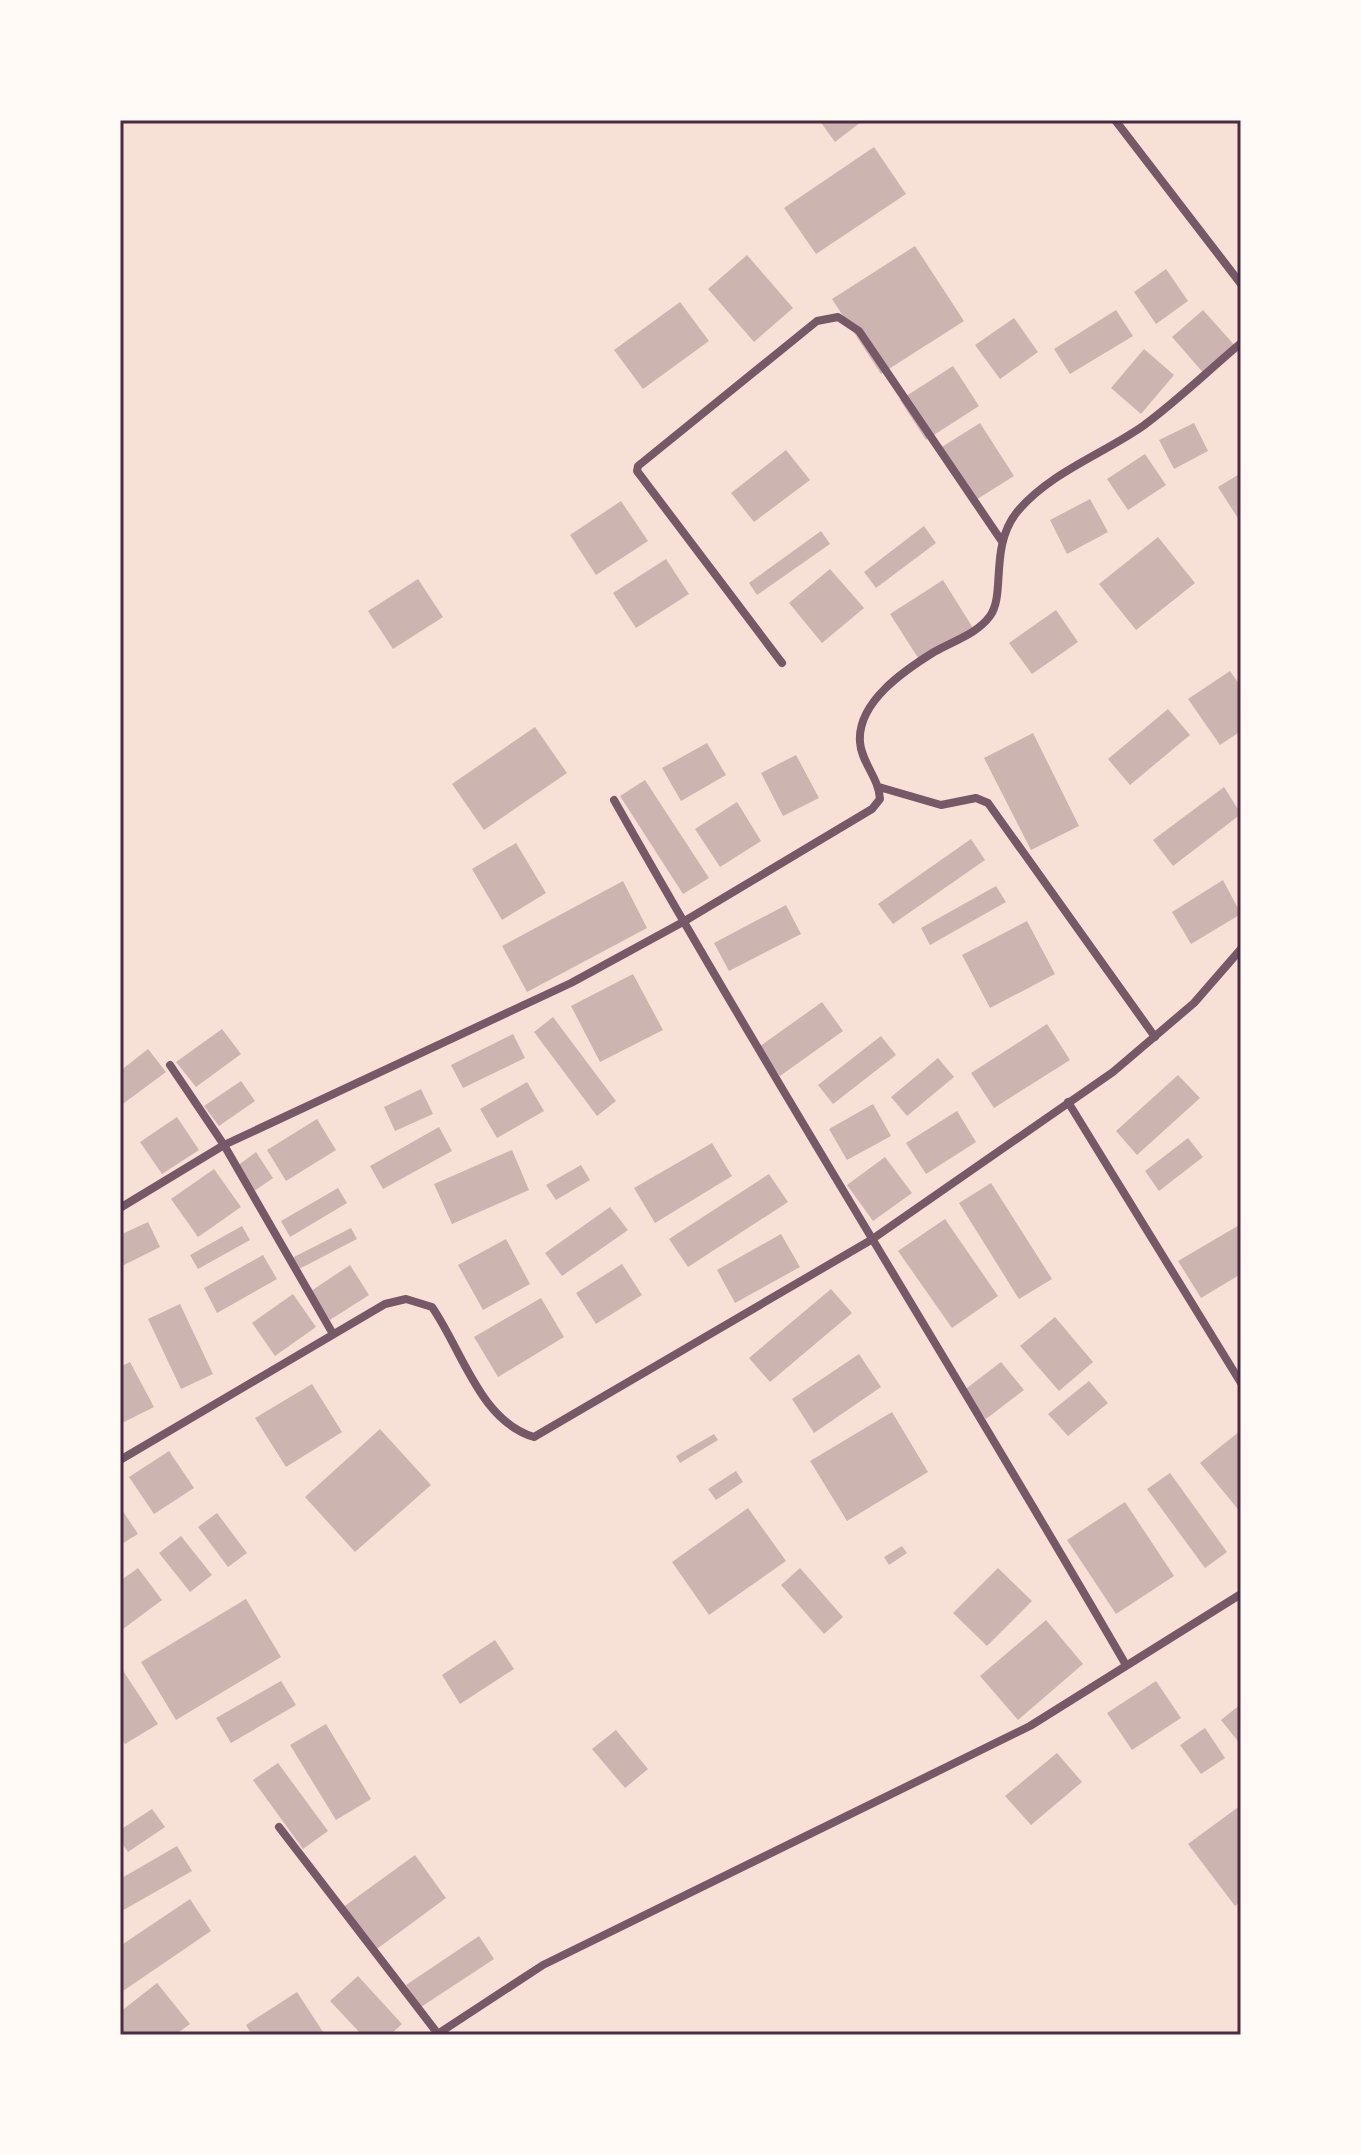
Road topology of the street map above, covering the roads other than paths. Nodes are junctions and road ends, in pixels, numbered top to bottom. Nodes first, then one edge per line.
1 (1115, 120) edge
2 (1241, 284) edge
3 (1241, 343) edge
4 (1001, 540) junction
5 (782, 663) dead end
6 (879, 787) junction
7 (614, 800) dead end
8 (683, 922) junction
9 (1241, 949) edge
10 (1155, 1037) junction
11 (170, 1065) dead end
12 (1068, 1102) junction
13 (224, 1145) junction
14 (120, 1208) edge
15 (871, 1240) junction
16 (333, 1334) junction
17 (1241, 1383) edge
18 (120, 1460) edge
19 (1241, 1594) edge
20 (1126, 1665) junction
21 (279, 1827) dead end
22 (437, 2034) edge

1 - 2 street
3 - 4 street
4 - 5 street
4 - 6 street
6 - 8 street
6 - 10 street
7 - 8 street
8 - 13 street
8 - 15 street
9 - 10 street
10 - 12 street
11 - 13 street
12 - 15 street
12 - 17 street
13 - 14 street
13 - 16 street
15 - 16 street
15 - 20 street
16 - 18 street
19 - 20 street
20 - 22 street
21 - 22 street

